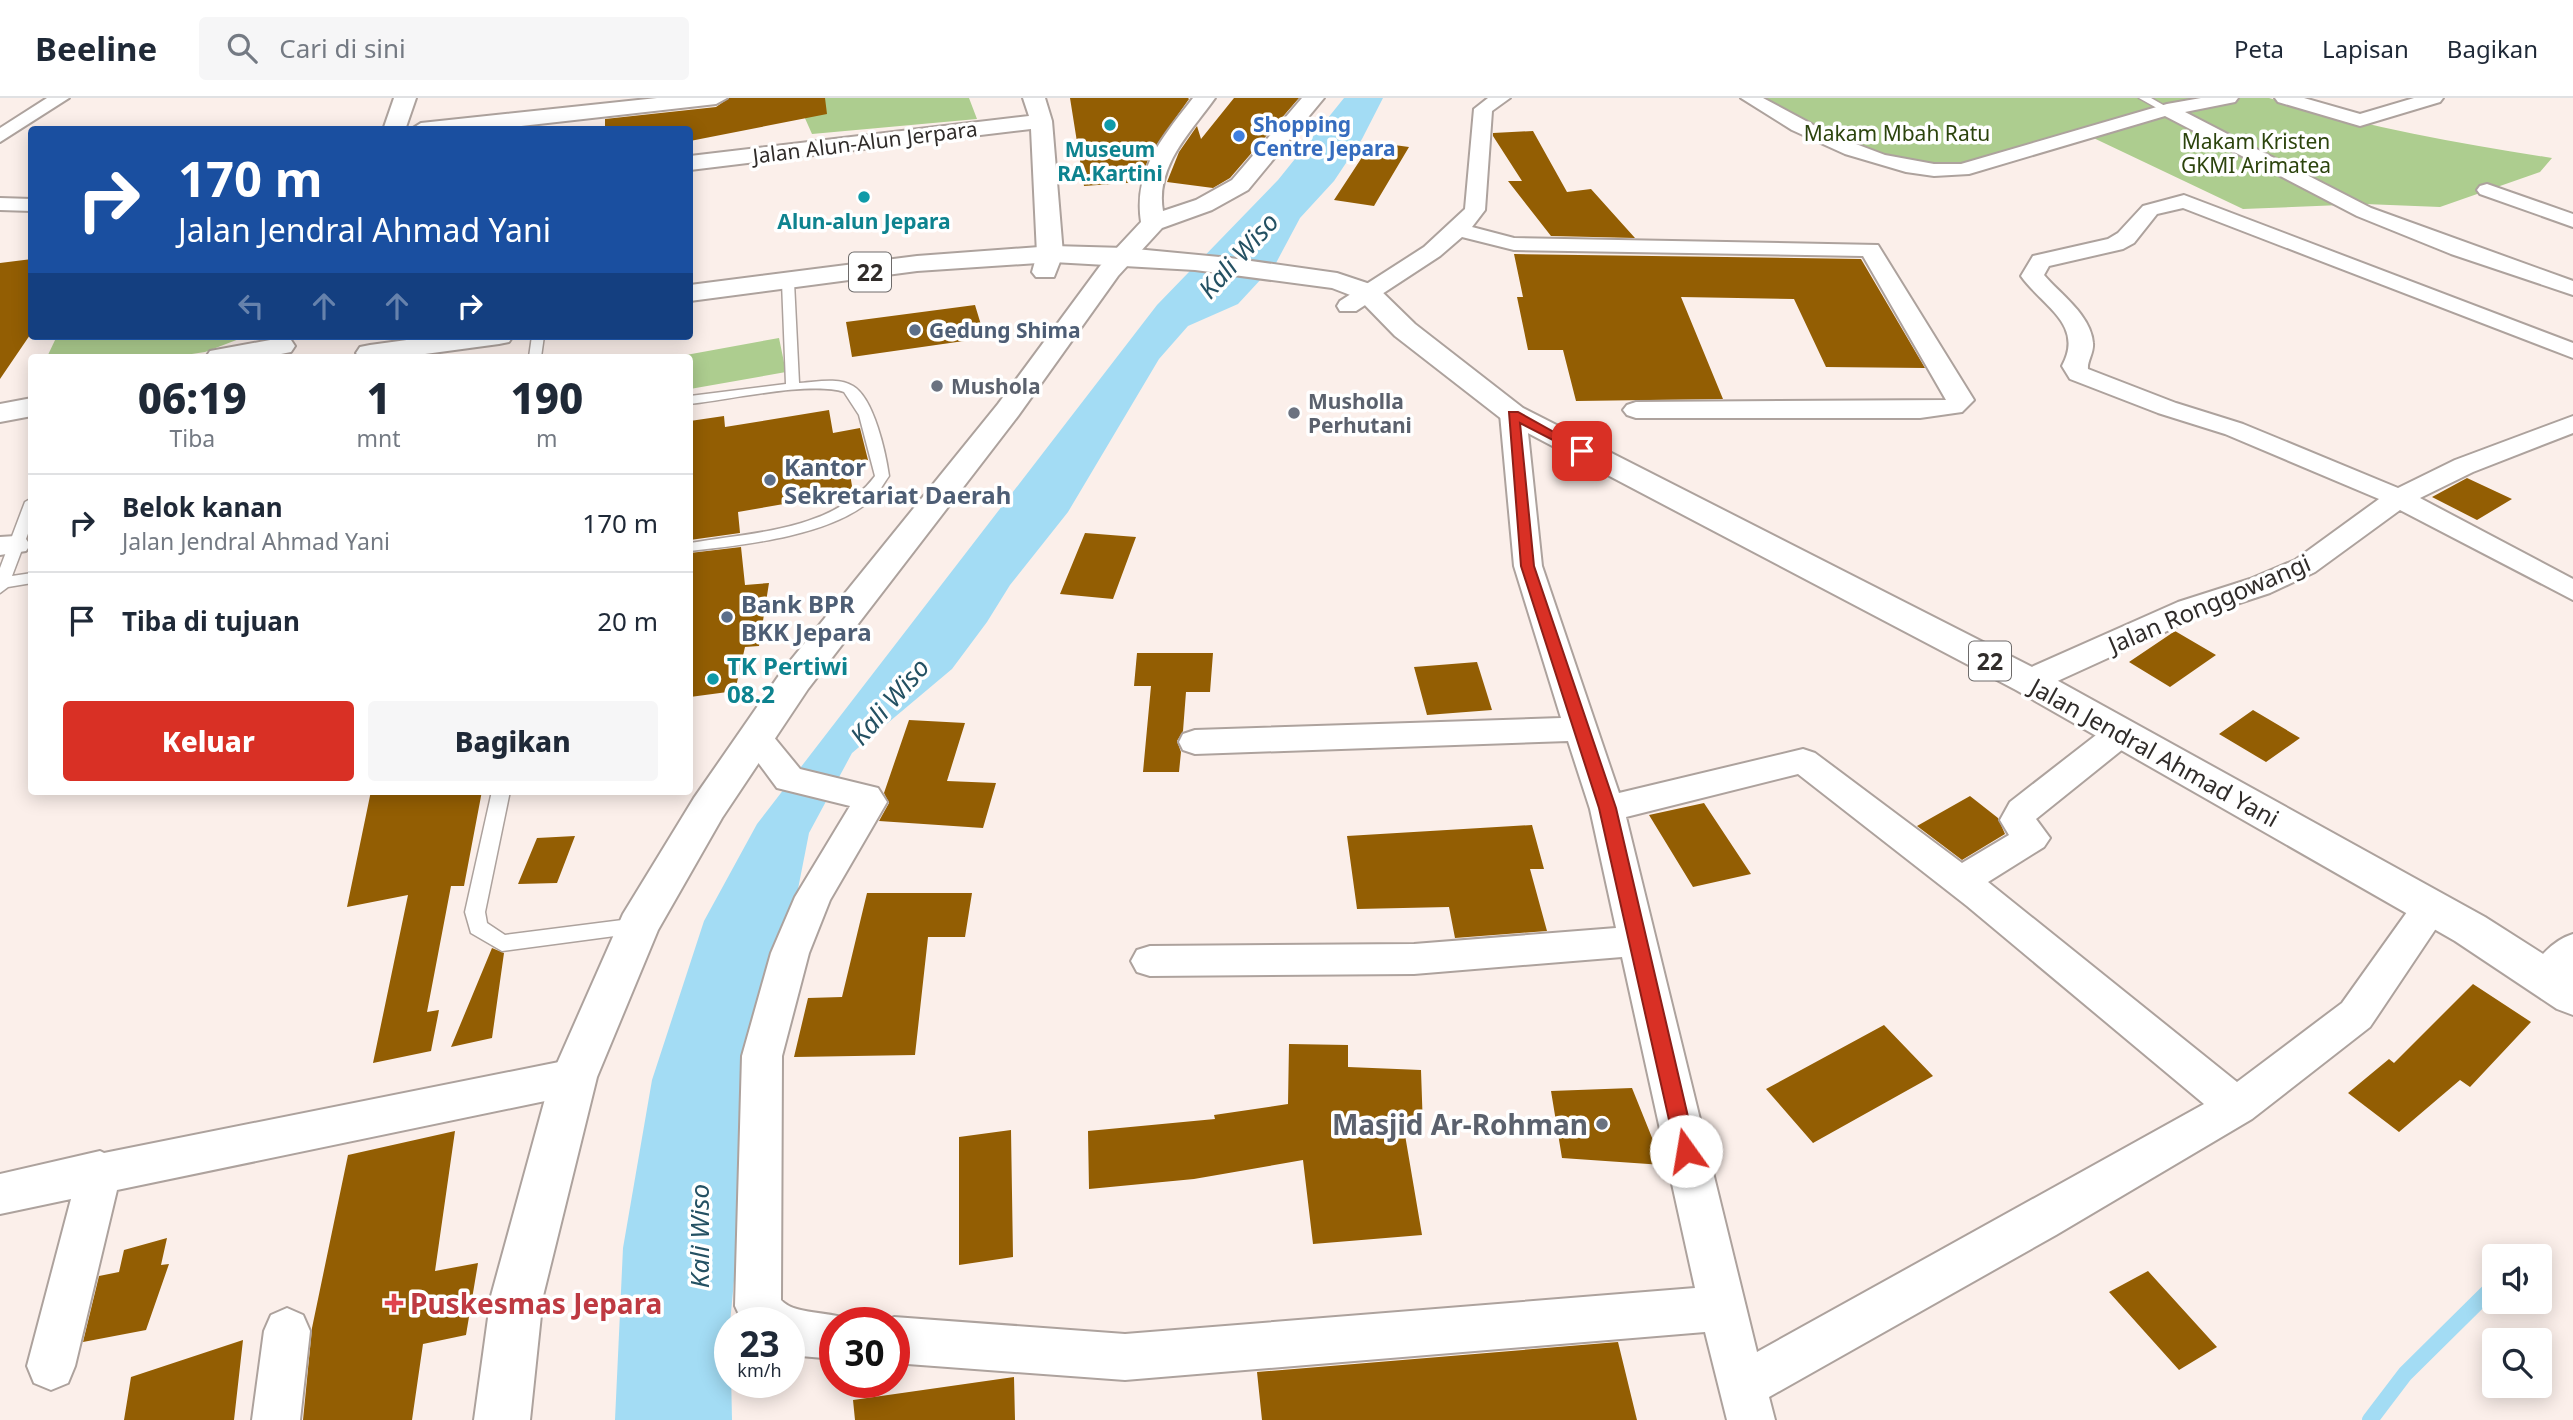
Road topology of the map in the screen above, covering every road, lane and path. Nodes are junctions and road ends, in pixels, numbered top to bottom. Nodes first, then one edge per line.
1 (60, 98) edge
2 (405, 98) edge
3 (716, 98) edge
4 (1034, 98) edge
5 (1204, 98) edge
6 (1313, 98) edge
7 (1501, 98) edge
8 (1750, 98) edge
9 (2144, 98) edge
10 (2229, 98) edge
11 (2284, 98) edge
12 (2434, 98) edge
13 (2167, 110) junction
14 (1041, 121) junction
15 (380, 126) edge
16 (458, 126) edge
17 (0, 136) edge
18 (693, 163) edge
19 (2487, 190) dead end
20 (0, 204) edge
21 (28, 205) edge
22 (2573, 221) edge
23 (1153, 223) junction
24 (1458, 230) junction
25 (1048, 263) junction
26 (1117, 263) junction
27 (2573, 288) edge
28 (788, 291) junction
29 (693, 293) edge
30 (1357, 299) junction
31 (693, 312) edge
32 (460, 340) edge
33 (285, 346) edge
34 (371, 349) edge
35 (2573, 351) edge
36 (238, 354) edge
37 (793, 387) junction
38 (693, 400) edge
39 (28, 408) edge
40 (1636, 410) dead end
41 (0, 413) edge
42 (1513, 414) junction
43 (2573, 424) edge
44 (2399, 498) junction
45 (28, 509) edge
46 (8, 545) edge
47 (693, 546) edge
48 (28, 579) edge
49 (2569, 583) edge
50 (1, 585) edge
51 (2029, 681) junction
52 (1581, 729) junction
53 (2121, 733) junction
54 (756, 738) junction
55 (1195, 742) dead end
56 (500, 795) edge
57 (1607, 808) junction
58 (1961, 881) junction
59 (2430, 908) junction
60 (638, 926) junction
61 (1639, 941) junction
62 (2573, 949) edge
63 (1150, 961) dead end
64 (2559, 987) edge
65 (574, 1077) junction
66 (2237, 1106) junction
67 (100, 1171) junction
68 (0, 1194) edge
69 (759, 1307) edge
70 (1721, 1308) junction
71 (287, 1331) dead end
72 (910, 1341) edge
73 (51, 1366) dead end
74 (1746, 1403) edge
75 (276, 1420) edge
76 (502, 1420) edge

1 - 17 street
2 - 15 main road
3 - 16 main road
4 - 14 main road
5 - 23 main road
6 - 23 main road
7 - 24 street
8 - 13 street
9 - 13 lane
10 - 13 street
11 - 12 street
13 - 27 street
14 - 18 main road, Jalan Alun-Alun Jerpara
14 - 25 main road
19 - 22 street
20 - 21 street
23 - 26 main road
24 - 30 street
24 - 40 street
25 - 26 main road, 22
25 - 28 main road, 22
26 - 30 main road, Jalan Jendral Ahmad Yani / 22
26 - 54 main road
28 - 29 main road, 22
28 - 31 main road, 22
28 - 37 lane
30 - 42 main road, Jalan Jendral Ahmad Yani / 22
32 - 34 main road
33 - 36 main road
35 - 44 street
37 - 38 lane
37 - 47 lane
39 - 41 main road
42 - 51 main road, Jalan Jendral Ahmad Yani / 22
42 - 52 street
43 - 44 street, Jalan Ronggowangi
44 - 49 street
44 - 51 street, Jalan Ronggowangi
45 - 46 lane
46 - 50 lane
48 - 50 lane
51 - 53 main road, Jalan Jendral Ahmad Yani / 22
52 - 55 street
52 - 57 street
53 - 58 street
53 - 59 main road, Jalan Jendral Ahmad Yani / 22
54 - 60 main road
54 - 69 street
56 - 60 lane
57 - 58 street
57 - 61 street
58 - 66 street
59 - 64 main road, Jalan Jendral Ahmad Yani / 22
59 - 66 street
60 - 65 main road
61 - 63 street
61 - 70 street
62 - 64 street
65 - 67 street
65 - 76 main road
66 - 74 street
67 - 68 street
67 - 73 street
70 - 72 street
70 - 74 street
71 - 75 street

